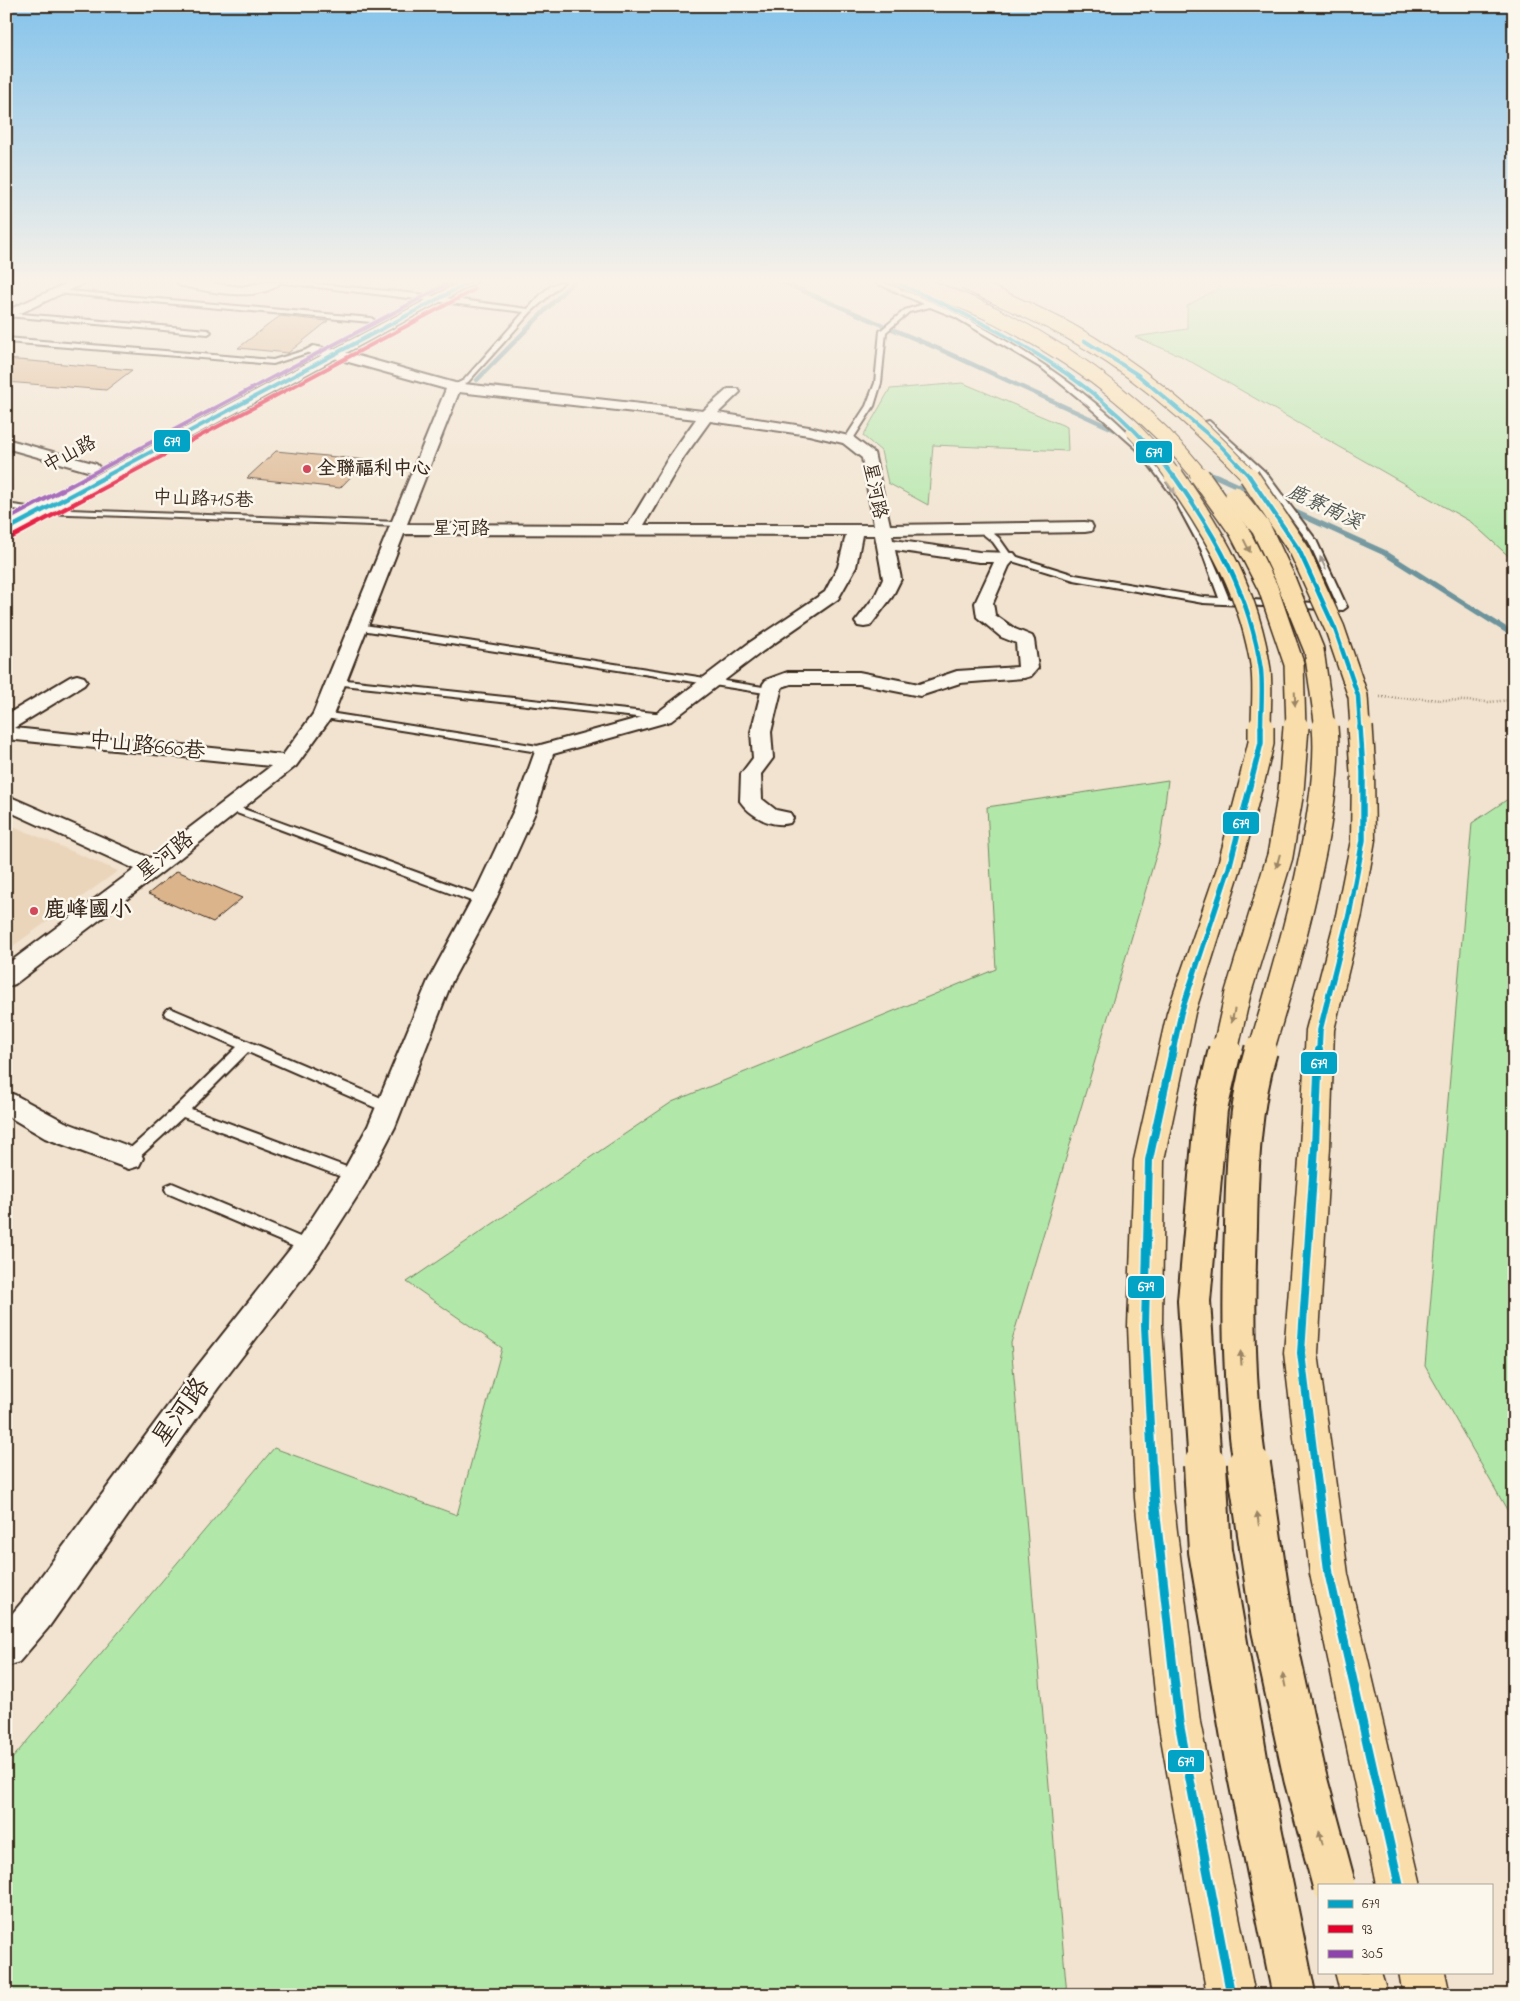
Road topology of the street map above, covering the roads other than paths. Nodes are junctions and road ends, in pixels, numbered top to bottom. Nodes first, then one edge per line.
1 (264, 375) edge
2 (295, 375) edge
3 (412, 375) edge
4 (471, 375) edge
5 (879, 375) edge
6 (1055, 375) edge
7 (1069, 375) edge
8 (1096, 375) edge
9 (1114, 375) edge
10 (1138, 375) edge
11 (1148, 375) edge
12 (454, 387) junction
13 (733, 392) dead end
14 (706, 416) junction
15 (848, 440) junction
16 (6, 443) edge
17 (91, 466) junction
18 (9, 508) edge
19 (42, 511) junction
20 (398, 526) junction
21 (980, 527) junction
22 (1086, 527) dead end
23 (634, 529) junction
24 (6, 530) edge
25 (855, 530) junction
26 (884, 537) junction
27 (1008, 557) junction
28 (1225, 600) junction
29 (864, 622) dead end
30 (358, 627) junction
31 (711, 680) junction
32 (77, 681) dead end
33 (337, 682) junction
34 (774, 684) junction
35 (323, 715) junction
36 (664, 717) junction
37 (6, 724) edge
38 (6, 733) edge
39 (544, 750) junction
40 (288, 762) junction
41 (6, 802) edge
42 (230, 807) junction
43 (782, 818) dead end
44 (153, 868) junction
45 (483, 901) junction
46 (6, 978) edge
47 (170, 1013) dead end
48 (246, 1046) junction
49 (6, 1102) edge
50 (388, 1107) junction
51 (181, 1111) junction
52 (129, 1158) joint
53 (356, 1176) junction
54 (172, 1189) dead end
55 (309, 1247) junction
56 (6, 1649) edge
57 (1334, 1884) edge
58 (1399, 1884) edge
59 (1359, 1974) edge
60 (1423, 1974) edge
61 (1232, 1995) edge
62 (1294, 1995) edge
63 (1364, 1995) edge
64 (1428, 1995) edge

1 - 17 street, 中山路
2 - 19 street, 中山路
3 - 12 street, 星河路
4 - 12 lane
5 - 15 lane
6 -> 28 lane
7 - 61 main road, bridge
8 -> 62 main road, bridge
57 -> 9 main road, bridge
10 - 58 main road, bridge
28 -> 11 lane
12 - 14 street, 星河路
12 - 20 street, 星河路
13 - 14 street
14 - 15 street, 星河路
14 - 23 street
15 - 26 street, 星河路
16 - 17 street
17 - 18 street, 中山路
18 - 19 lane, 中山路715巷
19 - 20 lane, 中山路715巷
19 - 24 street, 中山路
20 - 23 street, 星河路
20 - 30 street, 星河路
21 - 22 street, 星河路
21 - 26 street, 星河路
21 - 27 lane
23 - 25 street, 星河路
25 - 26 street, 星河路
25 - 31 street, 星河路
26 - 27 street
26 - 29 street, 星河路
27 - 28 lane
27 - 34 street
30 - 31 lane
30 - 33 street, 星河路
31 - 34 lane
31 - 36 street, 星河路
32 - 37 street
33 - 35 street, 星河路
33 - 36 lane
34 - 43 street
35 - 39 lane, 星河路
35 - 40 street, 星河路
36 - 39 street, 星河路
38 - 40 street, 中山路660巷
39 - 45 street, 星河路
40 - 42 street, 星河路
41 - 44 street
42 - 44 street, 星河路
42 - 45 lane
44 - 46 street, 星河路
45 - 50 street, 星河路
47 - 48 lane
48 - 50 lane
48 - 51 lane
49 - 52 street
50 - 53 street, 星河路
51 - 52 lane
51 - 53 lane
53 - 55 street, 星河路
54 - 55 lane
55 - 56 street, 星河路
59 - 63 main road
60 - 64 main road

